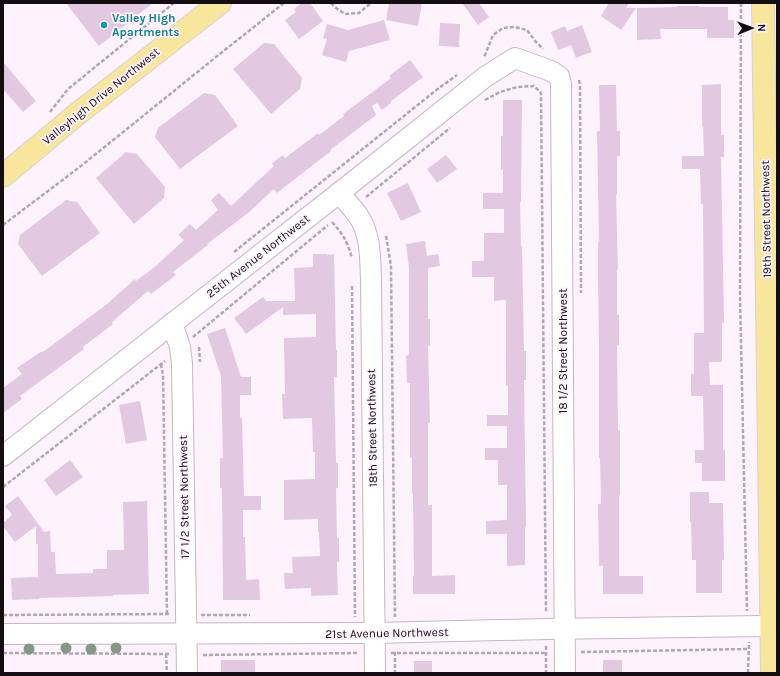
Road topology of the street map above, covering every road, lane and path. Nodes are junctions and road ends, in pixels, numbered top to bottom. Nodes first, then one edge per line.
1 (174, 3) edge
2 (220, 3) edge
3 (284, 3) edge
4 (331, 3) edge
5 (371, 3) edge
6 (741, 3) edge
7 (762, 3) edge
8 (515, 27) dead end
9 (515, 58) joint
10 (480, 59) dead end
11 (458, 75) dead end
12 (484, 101) dead end
13 (48, 114) dead end
14 (453, 126) dead end
15 (3, 176) edge
16 (339, 193) junction
17 (371, 202) dead end
18 (3, 225) edge
19 (385, 234) dead end
20 (229, 256) dead end
21 (352, 259) dead end
22 (352, 283) dead end
23 (172, 323) junction
24 (194, 335) dead end
25 (3, 456) edge
26 (3, 487) edge
27 (747, 610) dead end
28 (546, 613) dead end
29 (395, 614) dead end
30 (3, 615) edge
31 (355, 615) dead end
32 (771, 626) junction
33 (565, 629) junction
34 (375, 633) junction
35 (3, 634) edge
36 (187, 634) junction
37 (582, 652) dead end
38 (3, 653) edge
39 (356, 653) dead end
40 (204, 655) dead end
41 (167, 673) edge
42 (187, 673) edge
43 (375, 673) edge
44 (396, 673) edge
45 (546, 673) edge
46 (565, 673) edge
47 (748, 673) edge
48 (768, 673) edge
49 (772, 673) edge

1 - 13 path
2 - 15 main road, Valleyhigh Drive Northwest
3 - 18 path
4 - 5 path
6 - 27 path
7 - 32 main road, 19th Street Northwest
8 - 10 path
9 - 16 street, 25th Avenue Northwest
9 - 33 street, 18 1/2 Street Northwest
11 - 20 path
12 - 28 path
14 - 17 path
16 - 23 street, 25th Avenue Northwest
16 - 34 street, 18th Street Northwest
19 - 29 path
21 - 24 path
22 - 31 path
23 - 25 street, 25th Avenue Northwest
23 - 36 street, 17 1/2 Street Northwest
26 - 30 path
32 - 33 street, 21st Avenue Northwest
32 - 48 main road, 19th Street Northwest
32 - 49 main road, 19th Street Northwest
33 - 34 street, 21st Avenue Northwest
33 - 46 street, 18 1/2 Street Northwest
34 - 36 street, 21st Avenue Northwest
34 - 43 street, 18th Street Northwest
35 - 36 street, 21st Avenue Northwest
36 - 42 street, 17 1/2 Street Northwest
37 - 47 path
38 - 41 path
39 - 40 path
44 - 45 path

